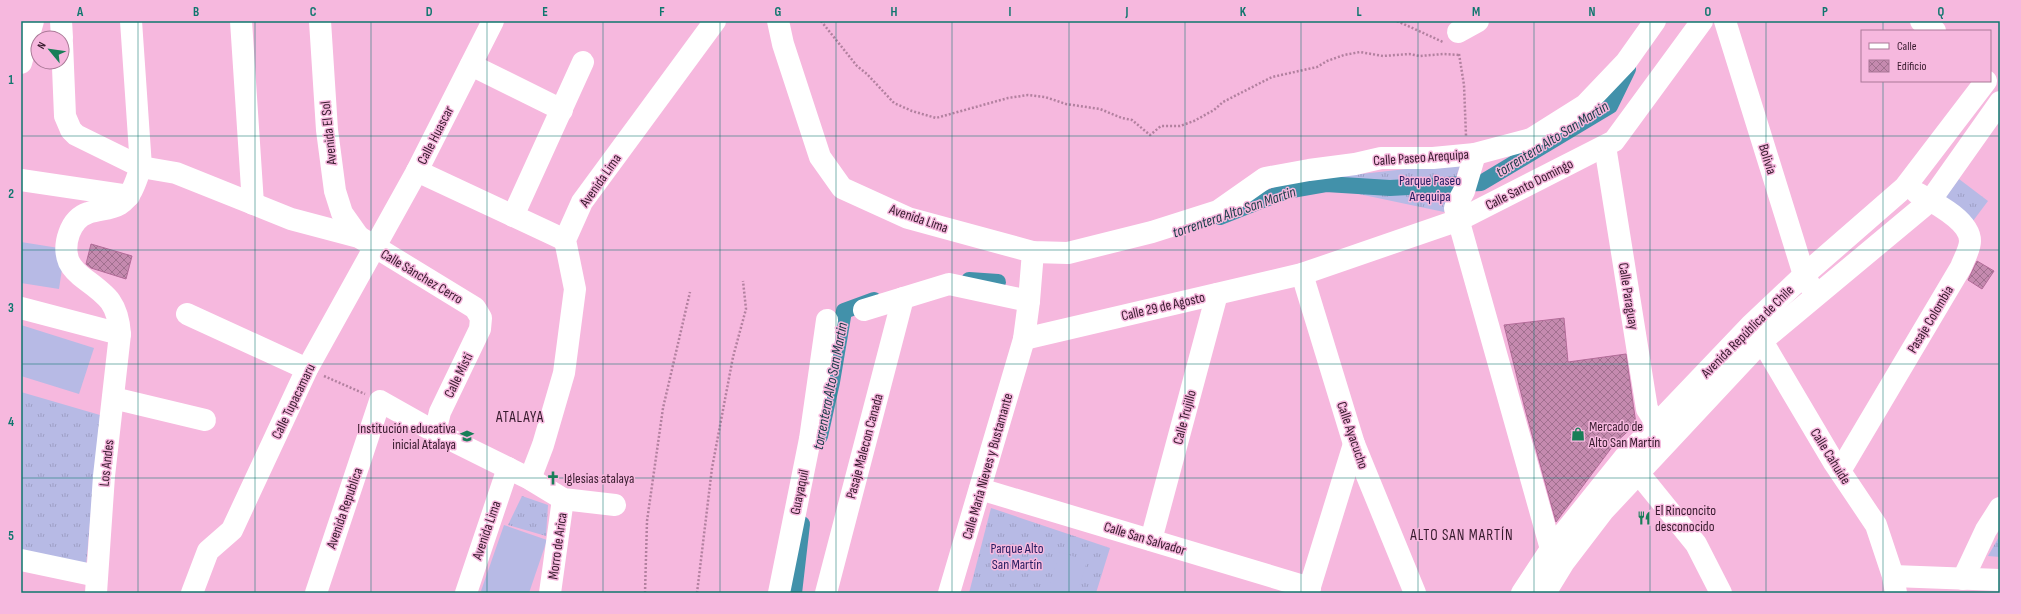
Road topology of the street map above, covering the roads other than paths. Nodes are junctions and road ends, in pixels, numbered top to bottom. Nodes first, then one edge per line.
1 (33, 21) edge
2 (131, 21) edge
3 (241, 21) edge
4 (320, 21) edge
5 (493, 21) edge
6 (715, 21) edge
7 (778, 21) edge
8 (1478, 21) edge
9 (1655, 21) edge
10 (1702, 21) edge
11 (1725, 21) edge
12 (1921, 21) edge
13 (1934, 30) edge
14 (1457, 39) road end
15 (583, 62) dead end
16 (21, 63) edge
17 (471, 65) junction
18 (63, 70) edge
19 (1987, 82) edge
20 (2000, 102) edge
21 (562, 110) junction
22 (1605, 146) junction
23 (1469, 154) junction
24 (141, 167) junction
25 (417, 171) junction
26 (21, 180) edge
27 (1905, 187) junction
28 (129, 196) junction
29 (1930, 200) junction
30 (253, 204) junction
31 (513, 216) junction
32 (1459, 220) junction
33 (565, 240) junction
34 (366, 242) junction
35 (1033, 252) junction
36 (1302, 274) junction
37 (1804, 275) junction
38 (1217, 294) junction
39 (1815, 295) junction
40 (903, 298) junction
41 (1029, 301) junction
42 (21, 308) edge
43 (864, 310) dead end
44 (187, 314) dead end
45 (481, 318) joint
46 (827, 320) dead end
47 (120, 334) junction
48 (1756, 334) junction
49 (1024, 339) junction
50 (307, 369) junction
51 (113, 398) junction
52 (205, 420) dead end
53 (1656, 423) junction
54 (435, 432) junction
55 (1672, 438) junction
56 (1354, 444) junction
57 (1625, 457) junction
58 (508, 468) junction
59 (1840, 471) junction
60 (1639, 474) junction
61 (530, 479) junction
62 (980, 488) junction
63 (563, 499) junction
64 (615, 505) dead end
65 (2000, 508) edge
66 (1151, 540) junction
67 (1558, 556) junction
68 (21, 560) edge
69 (1963, 579) junction
70 (2000, 580) edge
71 (1894, 584) edge
72 (97, 585) edge
73 (1309, 590) edge
74 (192, 593) edge
75 (316, 593) edge
76 (466, 593) edge
77 (550, 593) edge
78 (779, 593) edge
79 (826, 593) edge
80 (949, 593) edge
81 (1415, 593) edge
82 (1522, 593) edge
83 (1545, 593) edge
84 (1721, 593) edge

1 - 16 street
2 - 24 street
3 - 30 street
4 - 34 street, Avenida El Sol
5 - 17 street, Calle Huascar
6 - 33 street, Avenida Lima
7 - 35 street, Avenida Lima
8 - 14 street
9 - 23 street, Calle Paseo Arequipa
10 - 22 street, Calle Santo Domingo
11 - 37 street, Bolivia
12 - 13 street
15 - 21 street
17 - 21 street
17 - 25 street, Calle Huascar
18 - 24 street
19 - 27 street, Avenida República de Chile
20 - 29 street, Avenida República de Chile
21 - 31 street
22 - 32 street, Calle Santo Domingo
22 - 53 street, Calle Paraguay
23 - 32 street
23 - 35 street, Calle Paseo Arequipa
24 - 28 street
24 - 30 street
25 - 31 street
25 - 34 street, Calle Huascar
26 - 28 street
27 - 29 street, Pasaje Colombia
27 - 37 street, Avenida República de Chile
28 - 47 street, Los Andes
29 - 39 street, Avenida República de Chile
29 - 59 street, Pasaje Colombia
30 - 34 street
31 - 33 street
32 - 36 street, Calle Santo Domingo
32 - 67 street
33 - 61 street
34 - 45 street, Calle Sánchez Cerro
34 - 50 street, Calle Tupacamaru
35 - 41 street, Calle Maria Nieves y Bustamante
36 - 38 street, Calle 29 de Agosto
36 - 56 street, Calle Ayacucho
37 - 39 street, Bolivia
37 - 48 street, Avenida República de Chile
38 - 49 street, Calle 29 de Agosto
38 - 66 street, Calle Trujillo
39 - 48 street, Avenida República de Chile
40 - 41 street
40 - 43 street
40 - 79 street, Pasaje Malecon Canada
41 - 49 street, Calle Maria Nieves y Bustamante
42 - 47 street
44 - 50 street
45 - 54 street, Calle Misti
46 - 78 street, Guayaquil
47 - 51 street, Los Andes
48 - 53 street, Avenida República de Chile
48 - 55 street, Avenida República de Chile
48 - 59 street, Calle Cahuide
49 - 62 street, Calle Maria Nieves y Bustamante
50 - 74 street, Calle Tupacamaru
51 - 52 street
51 - 72 street, Los Andes
53 - 55 street, Calle Paraguay
53 - 57 street, Avenida República de Chile
54 - 58 street
54 - 75 street, Avenida Republica
55 - 60 street, Avenida República de Chile
56 - 73 street
56 - 81 street, Calle Ayacucho
57 - 60 street
57 - 67 street, Avenida República de Chile
58 - 61 street
58 - 76 street, Avenida Lima
59 - 71 street, Calle Cahuide
60 - 67 street, Avenida República de Chile
60 - 84 street
61 - 63 street
62 - 66 street, Calle San Salvador
62 - 80 street, Calle Maria Nieves y Bustamante
63 - 64 street
63 - 77 street, Morro de Arica
65 - 69 street
66 - 73 street, Calle San Salvador
67 - 82 street, Avenida República de Chile
67 - 83 street, Avenida República de Chile
68 - 72 street
69 - 70 street
69 - 71 street

